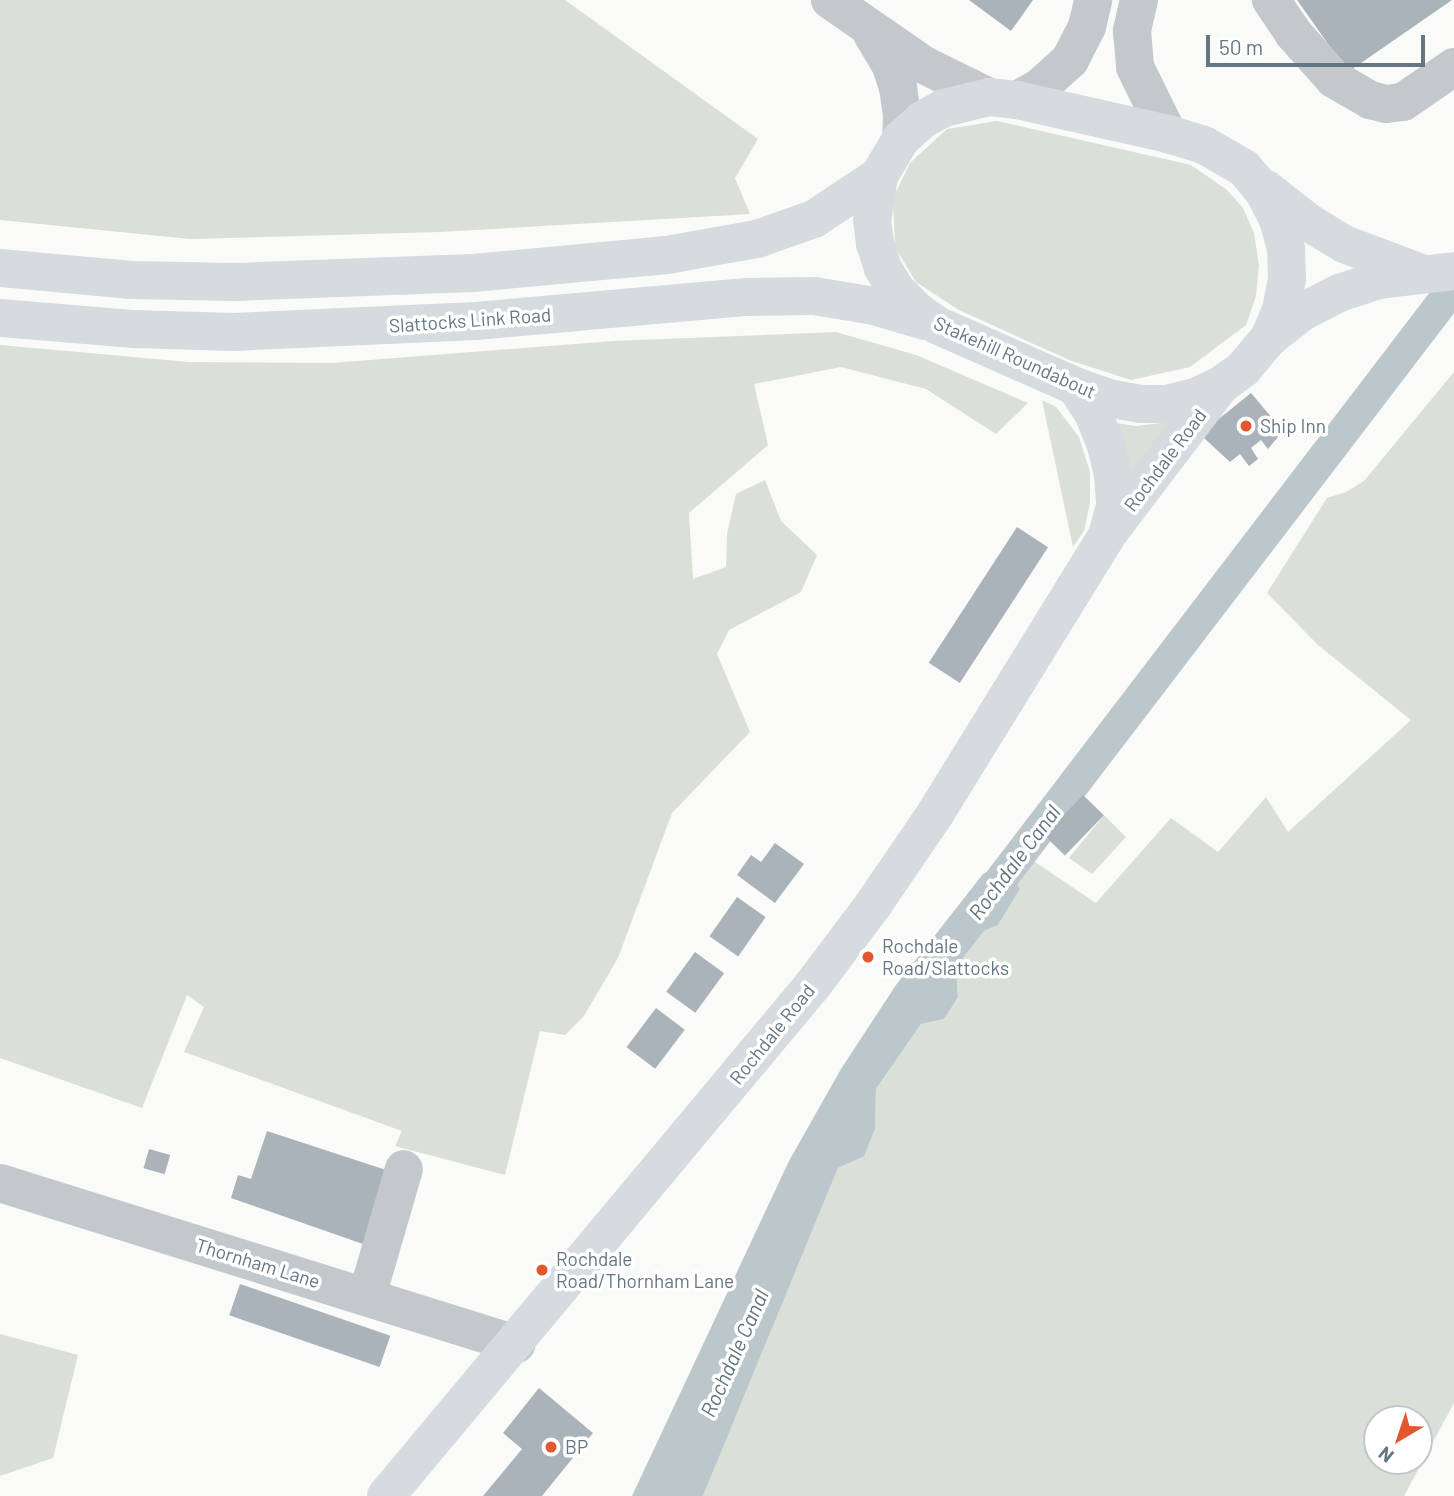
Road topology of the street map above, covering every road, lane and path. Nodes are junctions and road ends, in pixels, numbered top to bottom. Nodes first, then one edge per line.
1 (830, 0) edge
2 (1093, 0) edge
3 (1139, 0) edge
4 (1271, 0) edge
5 (864, 24) junction
6 (1454, 67) edge
7 (1003, 98) junction
8 (1168, 134) junction
9 (901, 139) junction
10 (1244, 168) junction
11 (879, 176) junction
12 (0, 268) edge
13 (1438, 272) edge
14 (0, 318) edge
15 (937, 325) junction
16 (1269, 338) junction
17 (1222, 385) junction
18 (1075, 386) junction
19 (1107, 535) junction
20 (404, 1169) dead end
21 (0, 1183) edge
22 (367, 1296) junction
23 (516, 1344) junction
24 (386, 1496) edge

1 - 5 street
2 - 7 street
3 - 8 street
4 - 6 street
5 - 7 street
5 - 9 street
7 - 8 main road, Stakehill Roundabout
7 - 9 main road, Stakehill Roundabout
8 - 10 main road, Stakehill Roundabout
9 - 11 main road, Stakehill Roundabout
10 - 13 main road
10 - 16 main road, Stakehill Roundabout
11 - 12 main road
11 - 15 main road, Stakehill Roundabout
13 - 16 main road
14 - 15 main road, Slattocks Link Road
15 - 18 main road, Stakehill Roundabout
16 - 17 main road, Stakehill Roundabout
17 - 18 main road, Stakehill Roundabout
17 - 19 main road, Rochdale Road
18 - 19 main road, Rochdale Road
19 - 23 main road, Rochdale Road
20 - 22 street
21 - 22 street, Thornham Lane
22 - 23 street, Thornham Lane
23 - 24 main road, Rochdale Road

